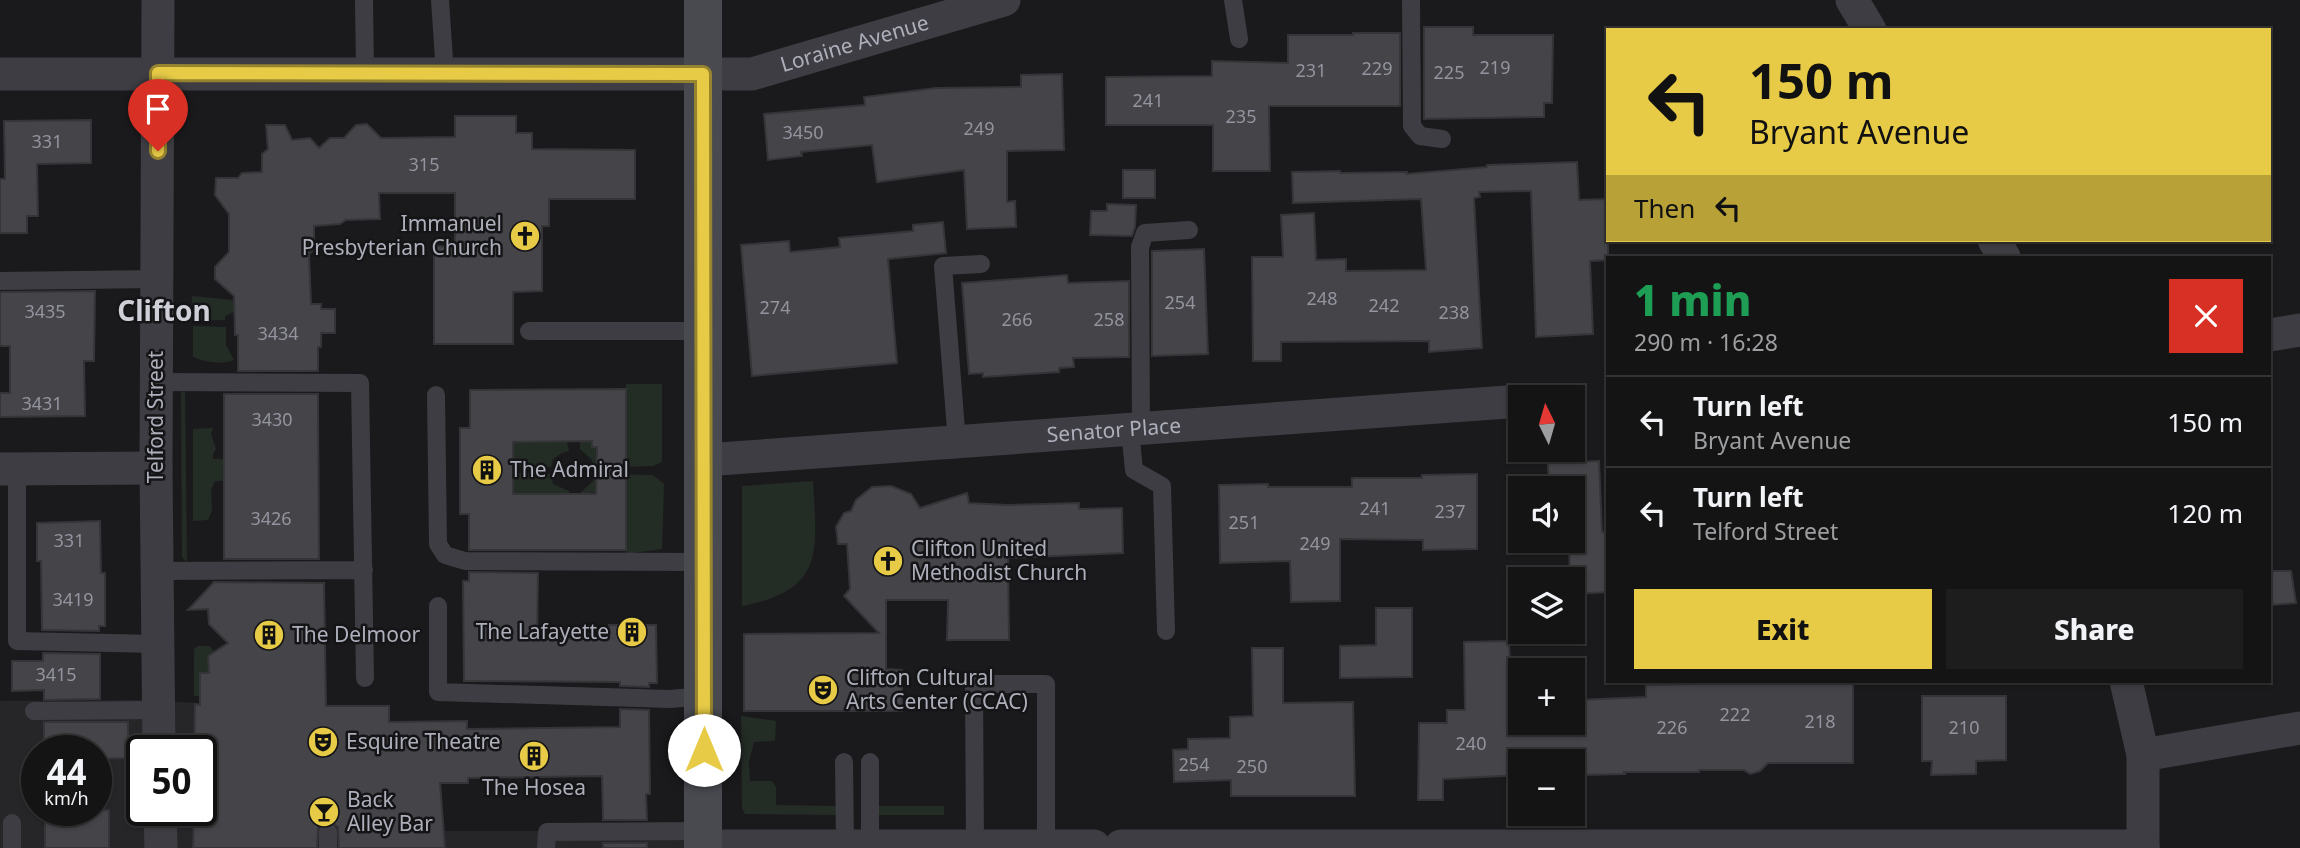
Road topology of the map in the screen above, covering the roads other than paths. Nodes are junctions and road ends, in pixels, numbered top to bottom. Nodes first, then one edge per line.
1 (158, 0) edge
2 (364, 0) edge
3 (440, 0) edge
4 (703, 0) edge
5 (1004, 0) edge
6 (1233, 0) edge
7 (1412, 0) edge
8 (1239, 39) dead end
9 (158, 73) junction
10 (0, 74) edge
11 (365, 74) junction
12 (444, 74) junction
13 (703, 74) junction
14 (1442, 139) dead end
15 (1189, 230) dead end
16 (981, 264) dead end
17 (157, 279) junction
18 (0, 281) edge
19 (2300, 330) edge
20 (529, 331) dead end
21 (704, 331) junction
22 (2271, 335) edge
23 (157, 382) junction
24 (436, 395) dead end
25 (1508, 402) edge
26 (1136, 430) junction
27 (957, 443) junction
28 (705, 460) junction
29 (156, 468) junction
30 (8, 469) edge
31 (704, 562) junction
32 (363, 570) junction
33 (157, 571) junction
34 (438, 606) dead end
35 (1166, 631) dead end
36 (158, 644) junction
37 (365, 678) dead end
38 (2126, 683) edge
39 (704, 696) junction
40 (34, 710) dead end
41 (159, 710) junction
42 (2300, 727) edge
43 (159, 735) edge
44 (2143, 755) junction
45 (844, 762) dead end
46 (870, 762) dead end
47 (12, 823) dead end
48 (160, 826) edge
49 (703, 842) edge
50 (858, 846) junction
51 (975, 846) junction
52 (1046, 846) junction
53 (2143, 847) edge
54 (12, 848) edge
55 (161, 848) edge
56 (546, 848) edge

1 - 9 street, Telford Street
2 - 11 lane
3 - 12 lane
4 - 13 main road
5 - 13 street, Loraine Avenue
6 - 8 lane
7 - 14 lane
9 - 10 street, Loraine Avenue
9 - 11 street, Loraine Avenue
9 - 17 street, Telford Street
11 - 12 street, Loraine Avenue
12 - 13 street, Loraine Avenue
13 - 21 main road
15 - 26 lane
16 - 27 lane
17 - 18 lane
17 - 23 street, Telford Street
19 - 22 street
20 - 21 lane
21 - 28 main road
23 - 29 street, Telford Street
23 - 32 lane
24 - 31 lane
25 - 26 street, Senator Place
26 - 27 street, Senator Place
26 - 35 lane
27 - 28 street, Senator Place
28 - 31 main road
29 - 30 street
29 - 33 street, Telford Street
30 - 36 lane
31 - 39 main road
32 - 33 lane
32 - 37 lane
33 - 36 street, Telford Street
34 - 39 lane
36 - 41 street, Telford Street
38 - 44 street
39 - 49 main road
40 - 41 lane
41 - 43 street, Telford Street
42 - 44 street
44 - 53 street
45 - 50 lane
46 - 50 lane
47 - 54 lane
48 - 55 street
49 - 50 street
49 - 56 lane
50 - 51 street
51 - 52 street
51 - 52 lane
52 - 53 street

